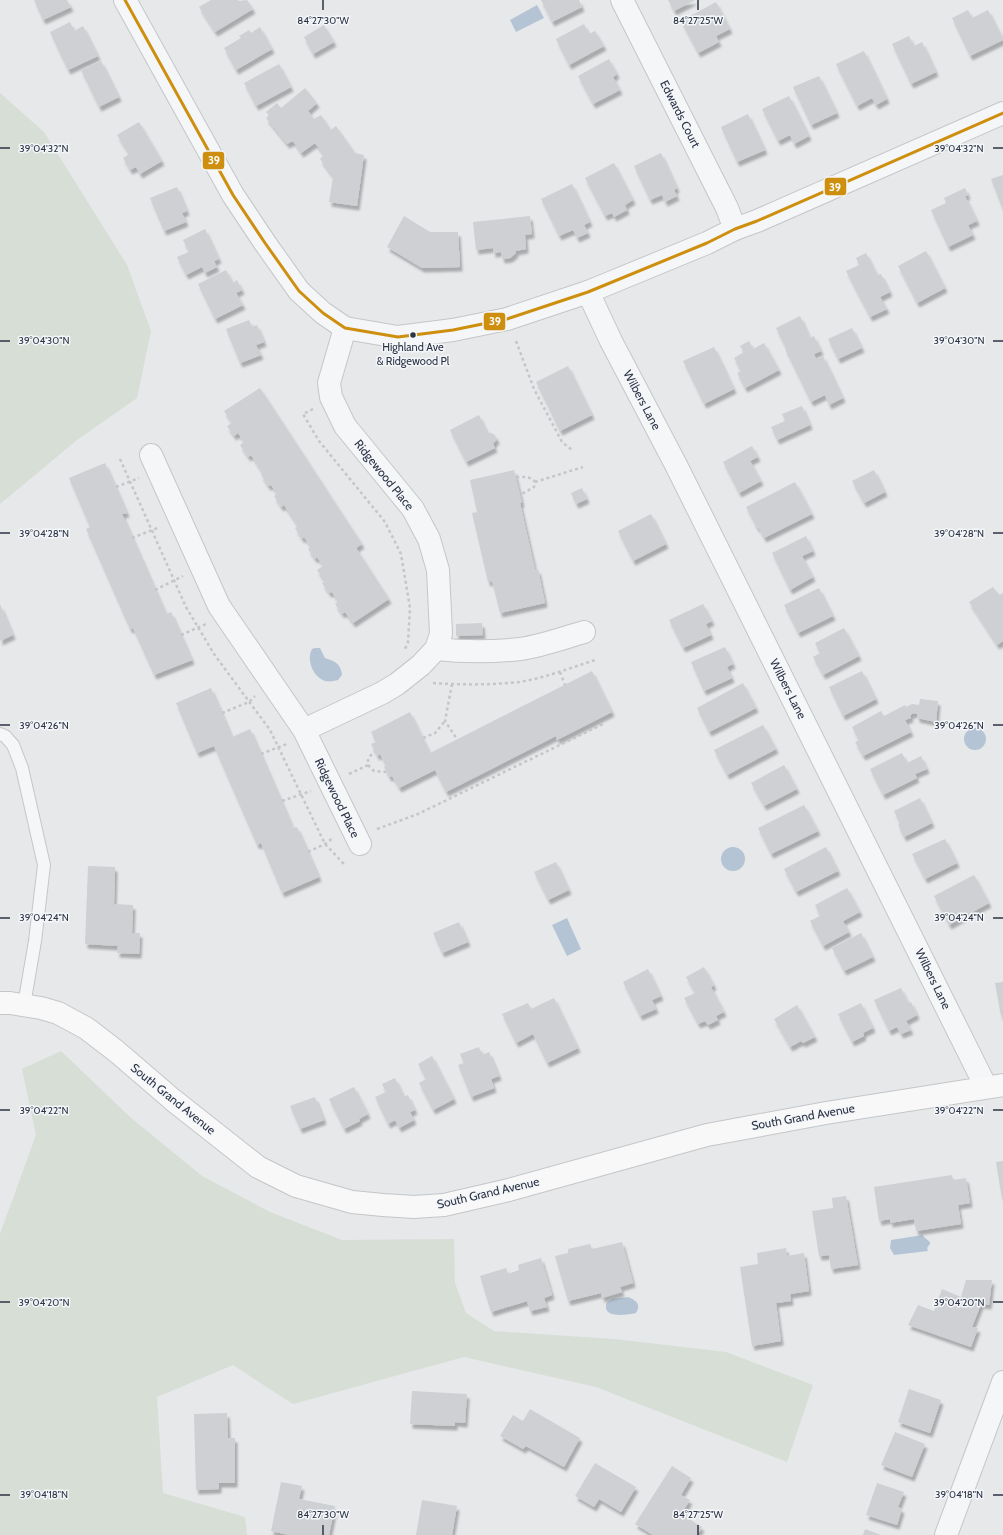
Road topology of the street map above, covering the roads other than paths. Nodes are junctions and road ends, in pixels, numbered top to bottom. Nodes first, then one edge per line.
1 (125, 0) edge
2 (622, 0) edge
3 (1003, 113) edge
4 (735, 229) junction
5 (588, 292) junction
6 (345, 328) junction
7 (152, 455) dead end
8 (584, 632) dead end
9 (436, 649) junction
10 (306, 733) junction
11 (0, 734) edge
12 (355, 835) road end
13 (0, 1003) edge
14 (24, 1005) junction
15 (995, 1086) edge
16 (1001, 1396) edge
17 (946, 1535) edge

1 - 6 street
2 - 4 street, Edwards Court
3 - 4 street
4 - 5 street
5 - 6 street
5 - 15 street, Wilbers Lane
6 - 9 street, Ridgewood Place
7 - 10 street, Ridgewood Place
8 - 9 street
9 - 10 street
10 - 12 street, Ridgewood Place
11 - 14 lane
13 - 14 main road, South Grand Avenue
14 - 15 main road, South Grand Avenue
16 - 17 street

